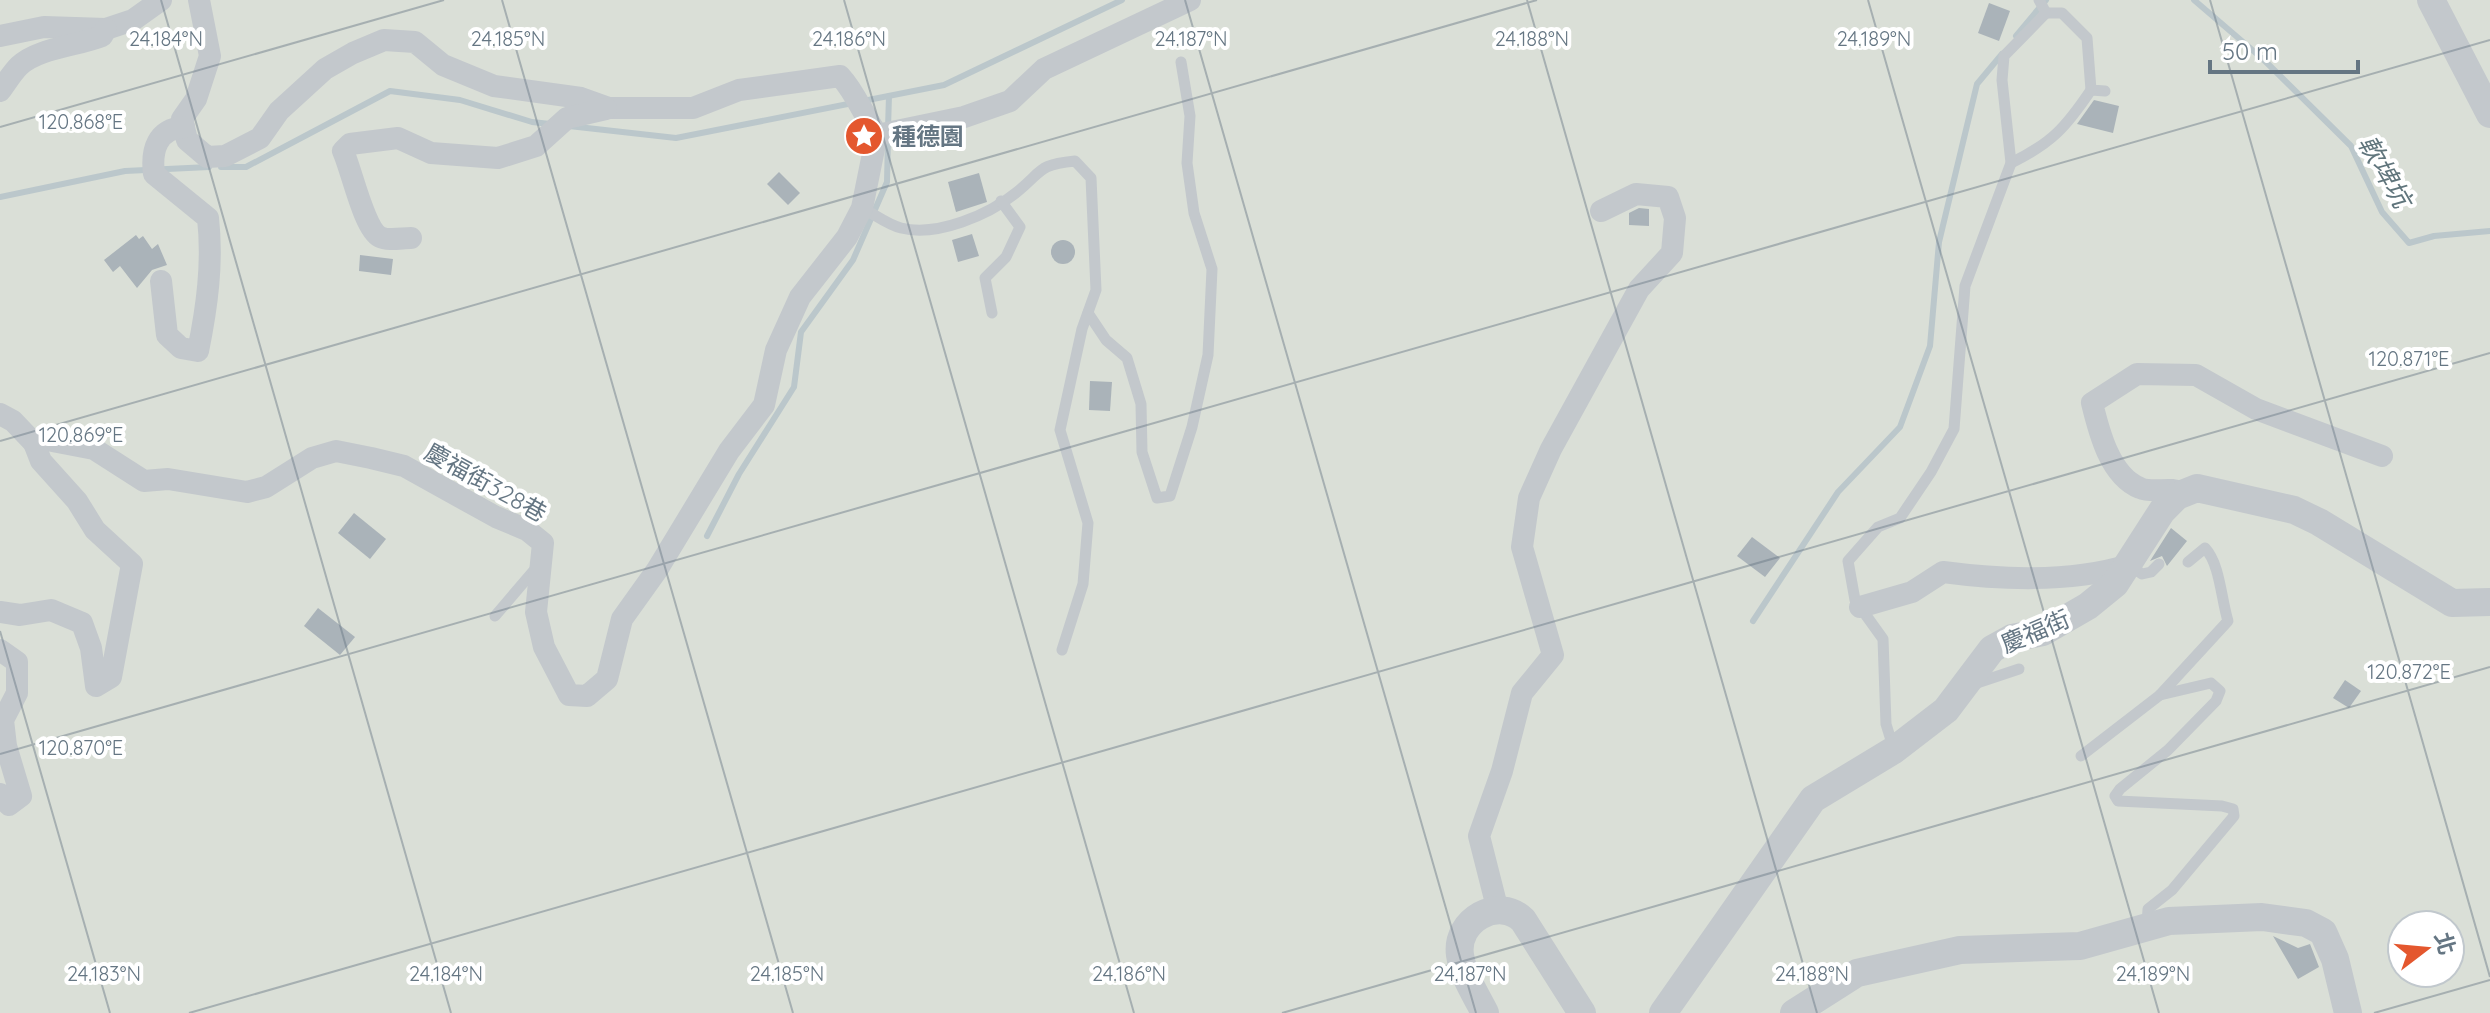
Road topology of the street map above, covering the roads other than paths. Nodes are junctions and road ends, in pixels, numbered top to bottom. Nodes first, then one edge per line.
1 (161, 0) edge
2 (199, 0) edge
3 (1190, 0) edge
4 (2039, 0) edge
5 (2431, 0) edge
6 (2046, 13) junction
7 (106, 29) junction
8 (0, 36) edge
9 (1181, 62) dead end
10 (2091, 90) junction
11 (0, 91) edge
12 (2105, 91) dead end
13 (609, 108) junction
14 (2490, 114) edge
15 (184, 127) junction
16 (884, 133) junction
17 (2011, 163) junction
18 (1001, 201) junction
19 (863, 209) junction
20 (1601, 211) dead end
21 (411, 238) dead end
22 (161, 281) dead end
23 (992, 313) dead end
24 (1088, 313) junction
25 (0, 414) edge
26 (34, 443) junction
27 (2382, 456) dead end
28 (2183, 493) junction
29 (542, 561) junction
30 (2188, 562) dead end
31 (2159, 564) dead end
32 (2129, 565) junction
33 (2490, 602) edge
34 (1860, 607) junction
35 (0, 612) edge
36 (495, 616) dead end
37 (0, 650) edge
38 (1062, 650) dead end
39 (2019, 669) dead end
40 (1962, 689) junction
41 (2160, 695) junction
42 (1894, 750) junction
43 (2081, 756) dead end
44 (0, 794) edge
45 (1497, 907) junction
46 (2146, 929) junction
47 (1485, 1013) edge
48 (1582, 1013) edge
49 (1663, 1013) edge
50 (1794, 1013) edge
51 (2348, 1013) edge

1 - 7 street
2 - 15 street
3 - 16 street
4 - 6 lane
5 - 14 street
6 - 10 lane
6 - 17 lane
7 - 8 street
7 - 11 street
9 - 24 lane
10 - 12 lane
10 - 17 lane
13 - 15 street
13 - 16 street
13 - 21 street
15 - 22 street
16 - 19 street, 慶福街328巷
17 - 34 lane
18 - 19 lane
18 - 23 lane
18 - 24 lane
19 - 29 street, 慶福街328巷
20 - 45 street
24 - 38 lane
25 - 26 street
26 - 29 street, 慶福街328巷
26 - 35 street
27 - 28 street
28 - 32 street, 慶福街
28 - 33 street
29 - 36 lane
30 - 41 lane
31 - 32 lane
32 - 34 street
32 - 40 street, 慶福街
34 - 42 lane
37 - 44 street
39 - 40 lane
40 - 42 street, 慶福街
41 - 43 lane
41 - 46 lane
42 - 49 street, 慶福街
45 - 47 street
45 - 48 street
46 - 50 street
46 - 51 street

